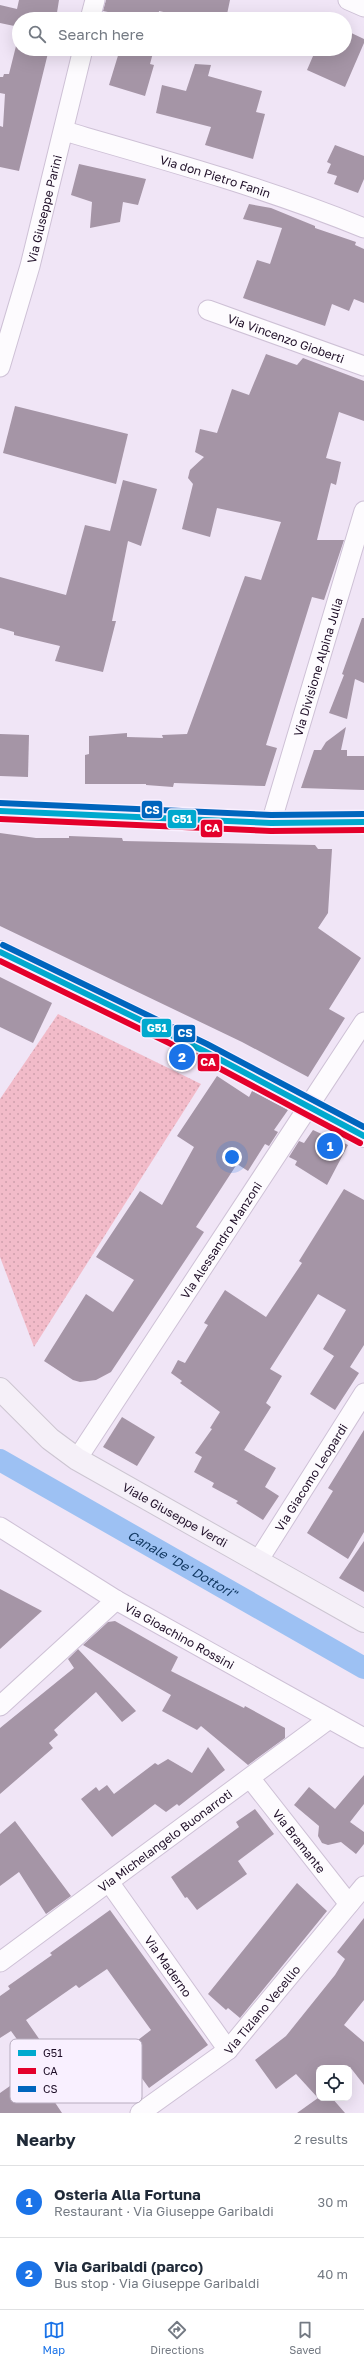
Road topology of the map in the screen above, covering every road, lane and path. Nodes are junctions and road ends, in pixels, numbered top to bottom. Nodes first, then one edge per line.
1 (95, 0) edge
2 (348, 0) edge
3 (364, 7) edge
4 (92, 12) edge
5 (81, 56) edge
6 (64, 131) junction
7 (364, 228) edge
8 (208, 310) dead end
9 (3, 340) edge
10 (364, 366) edge
11 (0, 367) edge
12 (364, 511) edge
13 (0, 811) edge
14 (364, 822) edge
15 (271, 823) junction
16 (0, 952) edge
17 (364, 1022) edge
18 (310, 1106) junction
19 (364, 1136) edge
20 (0, 1388) edge
21 (364, 1394) edge
22 (77, 1459) junction
23 (0, 1527) edge
24 (258, 1561) junction
25 (116, 1600) junction
26 (364, 1620) edge
27 (0, 1706) edge
28 (329, 1719) junction
29 (364, 1738) edge
30 (250, 1778) junction
31 (109, 1882) junction
32 (364, 1886) edge
33 (349, 1904) junction
34 (0, 1962) edge
35 (228, 2050) junction
36 (140, 2113) edge

1 - 4 street
2 - 3 street
5 - 6 street, Via Giuseppe Parini
6 - 7 street, Via don Pietro Fanin
6 - 9 street, Via Giuseppe Parini
8 - 10 street, Via Vincenzo Gioberti
9 - 11 street, Via Giuseppe Parini
12 - 15 street, Via Divisione Alpina Julia
13 - 15 street
14 - 15 street
16 - 18 street
17 - 18 street, Via Alessandro Manzoni
18 - 19 street
18 - 22 street, Via Alessandro Manzoni
20 - 22 main road, Viale Giuseppe Verdi
21 - 24 street, Via Giacomo Leopardi
22 - 24 main road, Viale Giuseppe Verdi
23 - 25 street, Via Gioachino Rossini
24 - 26 main road, Viale Giuseppe Verdi
25 - 27 street
25 - 28 street, Via Gioachino Rossini
28 - 29 street, Via Gioachino Rossini
28 - 30 street, Via Michelangelo Buonarroti
30 - 31 street, Via Michelangelo Buonarroti
30 - 33 street, Via Bramante
31 - 34 street, Via Michelangelo Buonarroti
31 - 35 street, Via Maderno
32 - 33 street, Via Tiziano Vecellio
33 - 35 street, Via Tiziano Vecellio
35 - 36 street, Via Tiziano Vecellio

